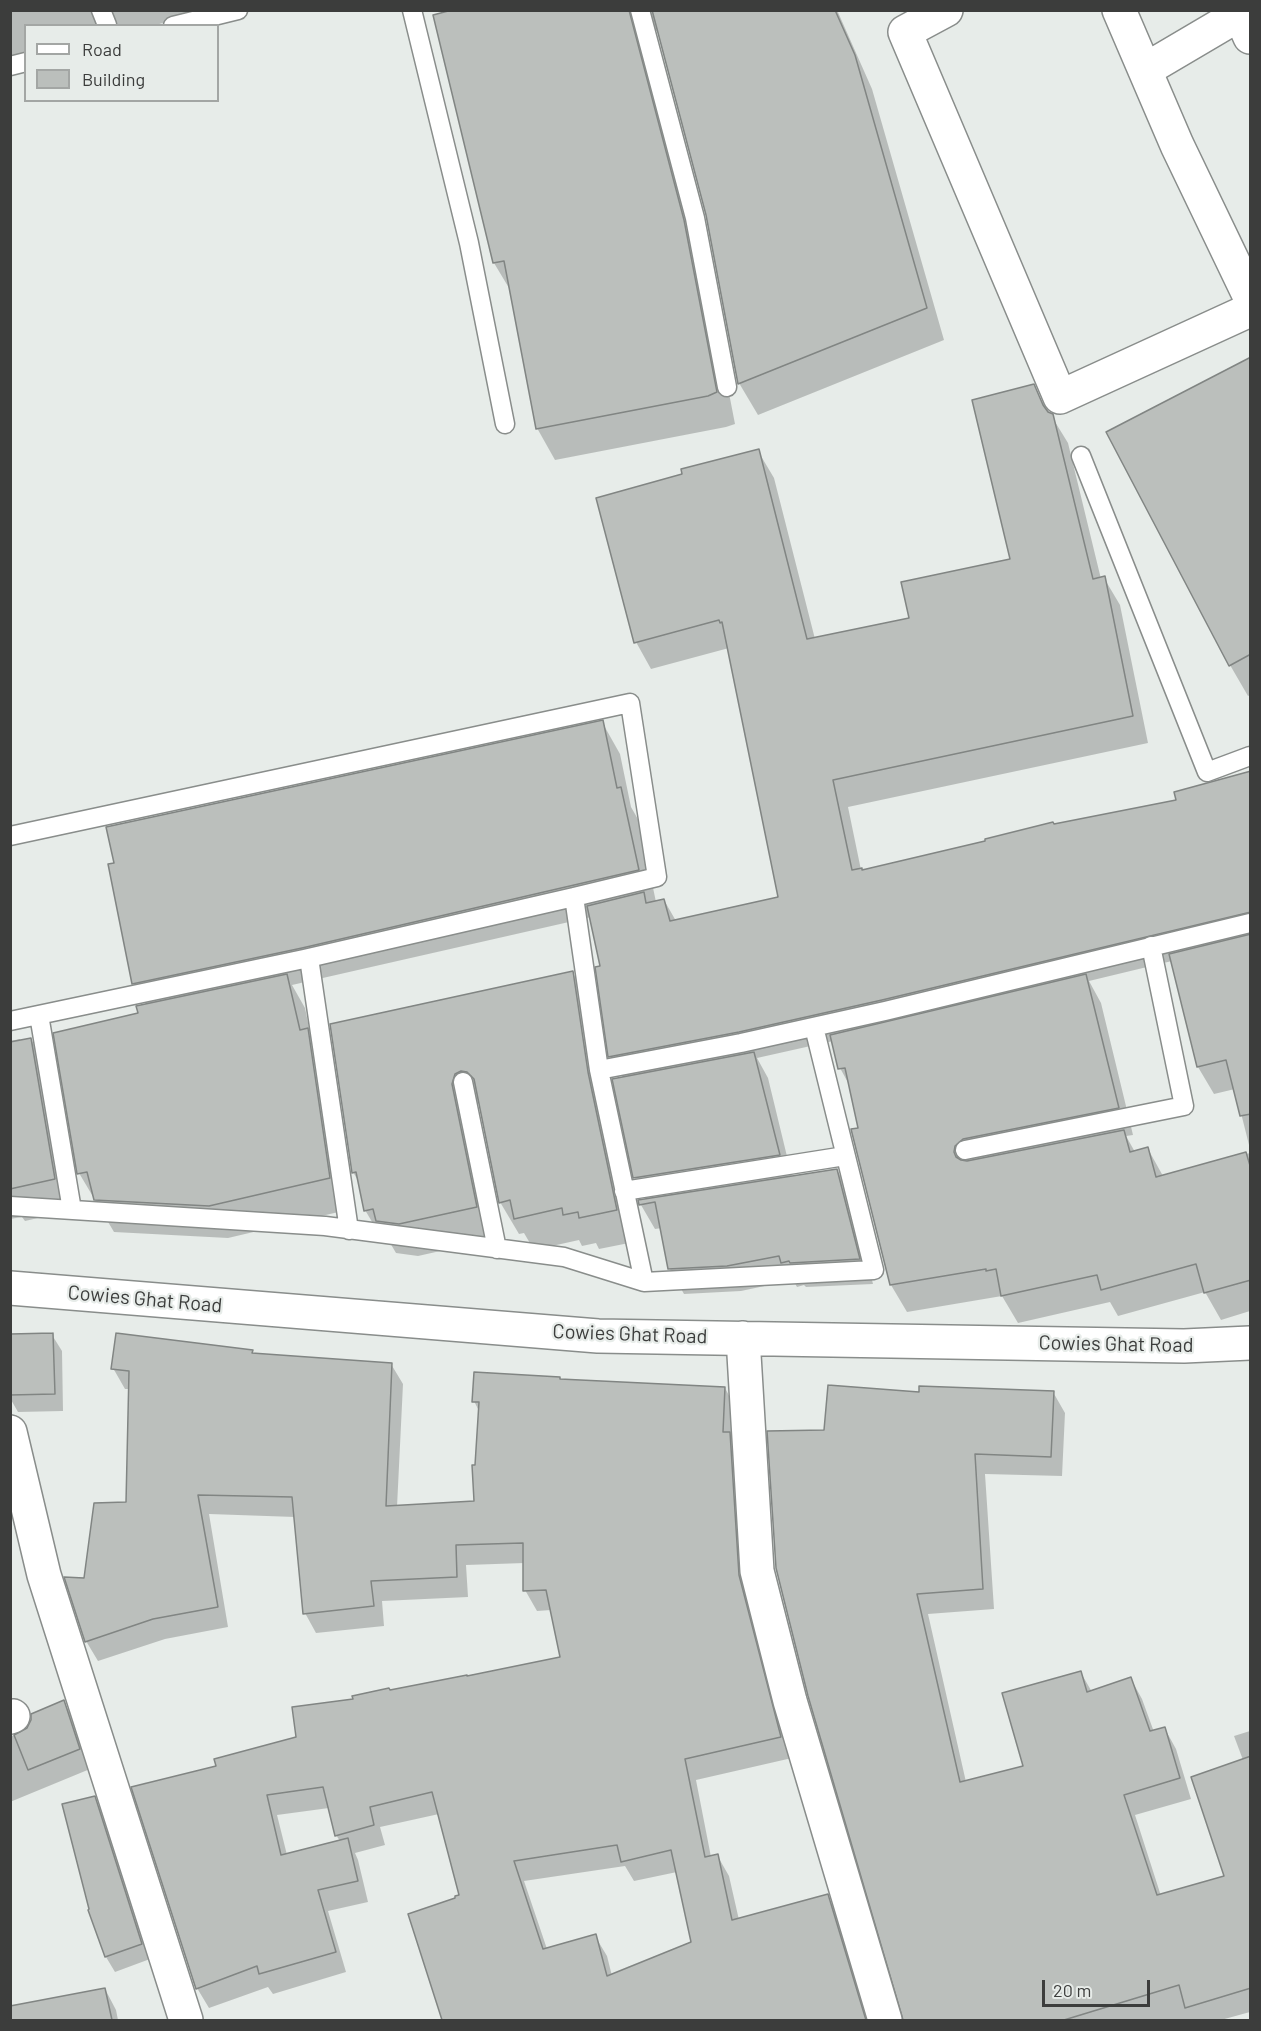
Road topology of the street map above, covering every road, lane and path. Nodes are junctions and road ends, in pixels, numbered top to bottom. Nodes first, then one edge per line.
1 (238, 10) edge
2 (412, 10) edge
3 (640, 10) edge
4 (946, 10) edge
5 (1119, 10) edge
6 (1243, 21) edge
7 (181, 24) edge
8 (1145, 70) junction
9 (1249, 294) edge
10 (727, 387) dead end
11 (505, 424) dead end
12 (1081, 456) dead end
13 (1251, 756) edge
14 (10, 836) edge
15 (574, 897) junction
16 (1251, 923) edge
17 (1151, 946) junction
18 (309, 958) junction
19 (39, 1015) junction
20 (10, 1021) edge
21 (814, 1027) junction
22 (599, 1070) junction
23 (463, 1082) dead end
24 (965, 1150) dead end
25 (845, 1156) junction
26 (624, 1191) junction
27 (10, 1206) edge
28 (72, 1210) junction
29 (349, 1230) junction
30 (496, 1249) junction
31 (644, 1282) junction
32 (10, 1288) edge
33 (743, 1338) junction
34 (1251, 1343) edge
35 (10, 1432) edge
36 (186, 2020) edge
37 (885, 2020) edge

1 - 7 lane
2 - 11 lane
3 - 10 lane
4 - 9 street
5 - 8 street
6 - 8 street
8 - 9 street
12 - 13 lane
14 - 15 lane
15 - 18 lane
15 - 22 lane
16 - 17 lane
17 - 21 lane
17 - 24 lane
18 - 19 lane
18 - 29 lane
19 - 20 lane
19 - 28 lane
21 - 22 lane
21 - 25 lane
22 - 26 lane
23 - 30 lane
25 - 26 lane
25 - 31 lane
26 - 31 lane
27 - 28 lane
28 - 29 lane
29 - 30 lane
30 - 31 lane
32 - 33 street, Cowies Ghat Road
33 - 34 street, Cowies Ghat Road
33 - 37 street
35 - 36 street

